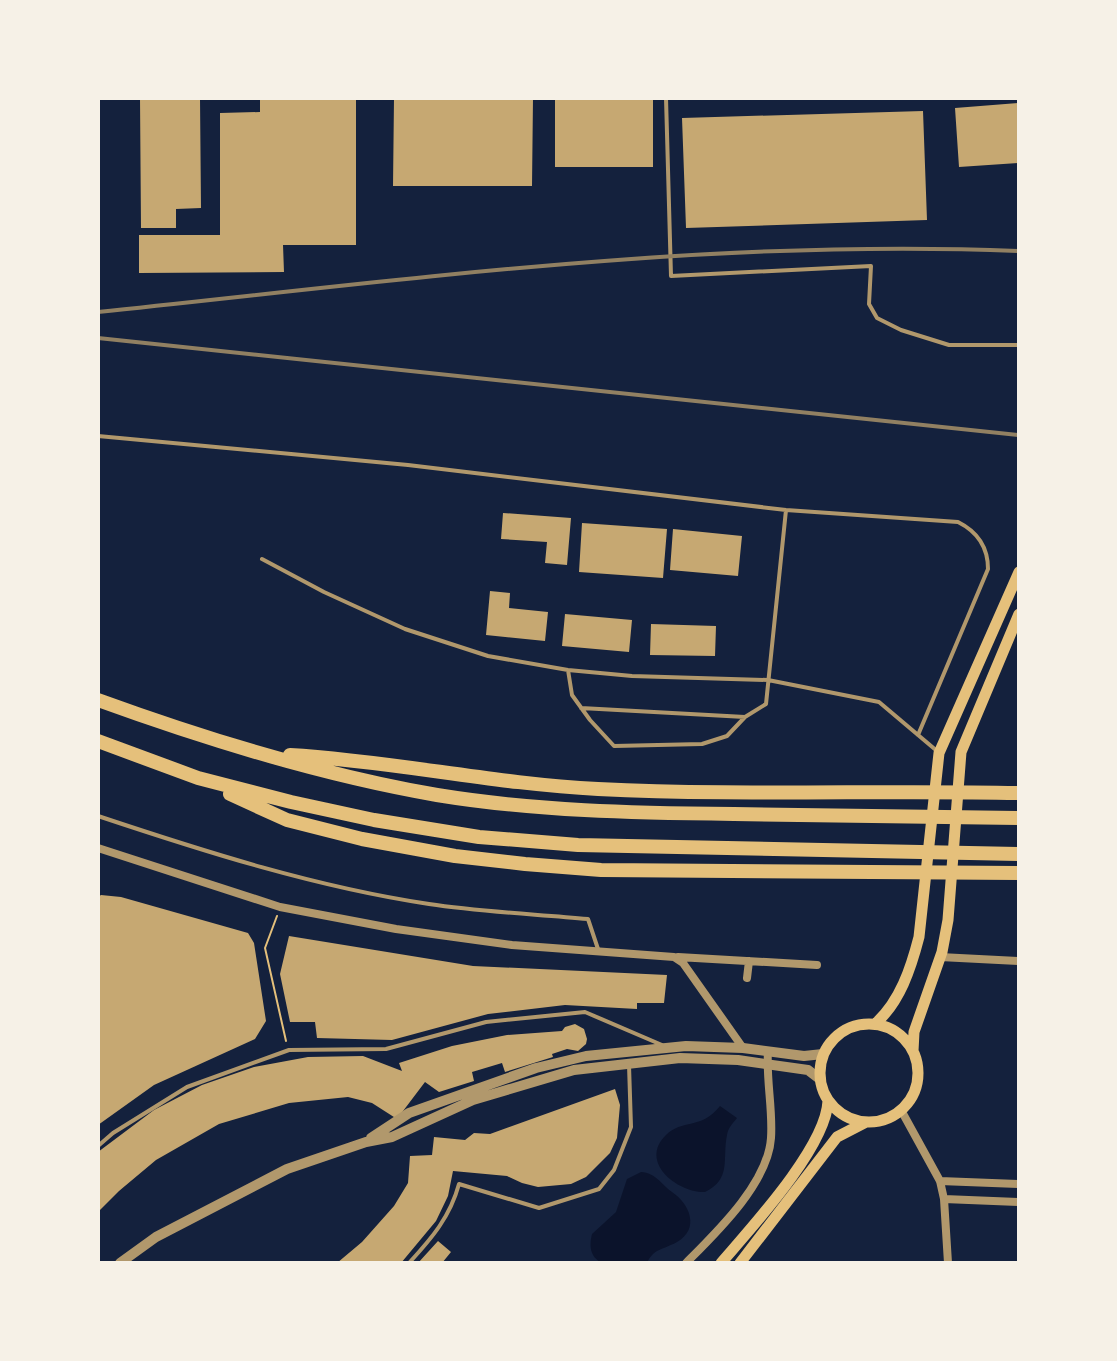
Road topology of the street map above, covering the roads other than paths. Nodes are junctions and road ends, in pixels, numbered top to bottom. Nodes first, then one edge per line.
1 (666, 98) edge
2 (1019, 345) edge
3 (98, 436) edge
4 (786, 510) junction
5 (262, 559) dead end
6 (1019, 572) edge
7 (1019, 614) edge
8 (568, 670) junction
9 (768, 680) junction
10 (98, 700) edge
11 (581, 708) junction
12 (745, 717) junction
13 (918, 735) junction
14 (98, 741) edge
15 (258, 753) junction
16 (939, 753) junction
17 (198, 778) junction
18 (957, 792) junction
19 (932, 793) junction
20 (1019, 793) edge
21 (98, 816) edge
22 (1019, 818) edge
23 (98, 848) edge
24 (1019, 854) edge
25 (953, 873) junction
26 (1019, 873) edge
27 (925, 874) junction
28 (599, 951) junction
29 (674, 957) junction
30 (940, 957) junction
31 (749, 961) junction
32 (1019, 961) edge
33 (817, 965) dead end
34 (747, 978) dead end
35 (875, 1024) junction
36 (668, 1048) junction
37 (743, 1048) junction
38 (768, 1051) junction
39 (913, 1051) junction
40 (823, 1054) junction
41 (629, 1064) junction
42 (767, 1064) junction
43 (821, 1080) junction
44 (828, 1101) junction
45 (901, 1110) junction
46 (867, 1122) junction
47 (366, 1142) junction
48 (98, 1146) edge
49 (940, 1181) junction
50 (1019, 1184) edge
51 (944, 1199) junction
52 (1019, 1202) edge
53 (120, 1263) edge
54 (409, 1263) edge
55 (686, 1263) edge
56 (721, 1263) edge
57 (740, 1263) edge
58 (948, 1263) edge

1 - 2 lane
3 - 4 lane
4 - 9 lane
4 - 13 lane
5 - 8 lane
6 - 16 main road
7 - 18 main road
8 - 9 lane
8 - 11 lane
9 - 12 lane
9 - 13 lane
10 - 15 highway
11 - 12 lane
11 - 12 lane
13 - 16 lane
14 - 17 highway
15 - 19 highway
15 - 22 highway
16 - 19 main road
17 - 24 highway
17 - 27 highway
18 - 19 highway
18 - 20 highway
18 - 25 main road
19 - 27 main road
21 - 28 lane
23 - 28 street
25 - 26 highway
25 - 27 highway
25 - 30 main road
27 - 35 main road
28 - 29 street
29 - 31 street
29 - 37 street
30 - 32 street
30 - 39 main road
31 - 33 street
31 - 34 street
35 - 39 main road
35 - 40 main road
36 - 37 street
36 - 47 street
36 - 48 lane
37 - 38 street
38 - 40 street
38 - 42 street
39 - 45 main road
40 - 43 main road
41 - 42 street
41 - 47 street
41 - 54 lane
42 - 43 street
42 - 55 street
43 - 44 main road
44 - 46 main road
44 - 56 main road
45 - 46 main road
45 - 49 street
46 - 57 main road
47 - 53 street
49 - 50 street
49 - 51 street
51 - 52 street
51 - 58 street

